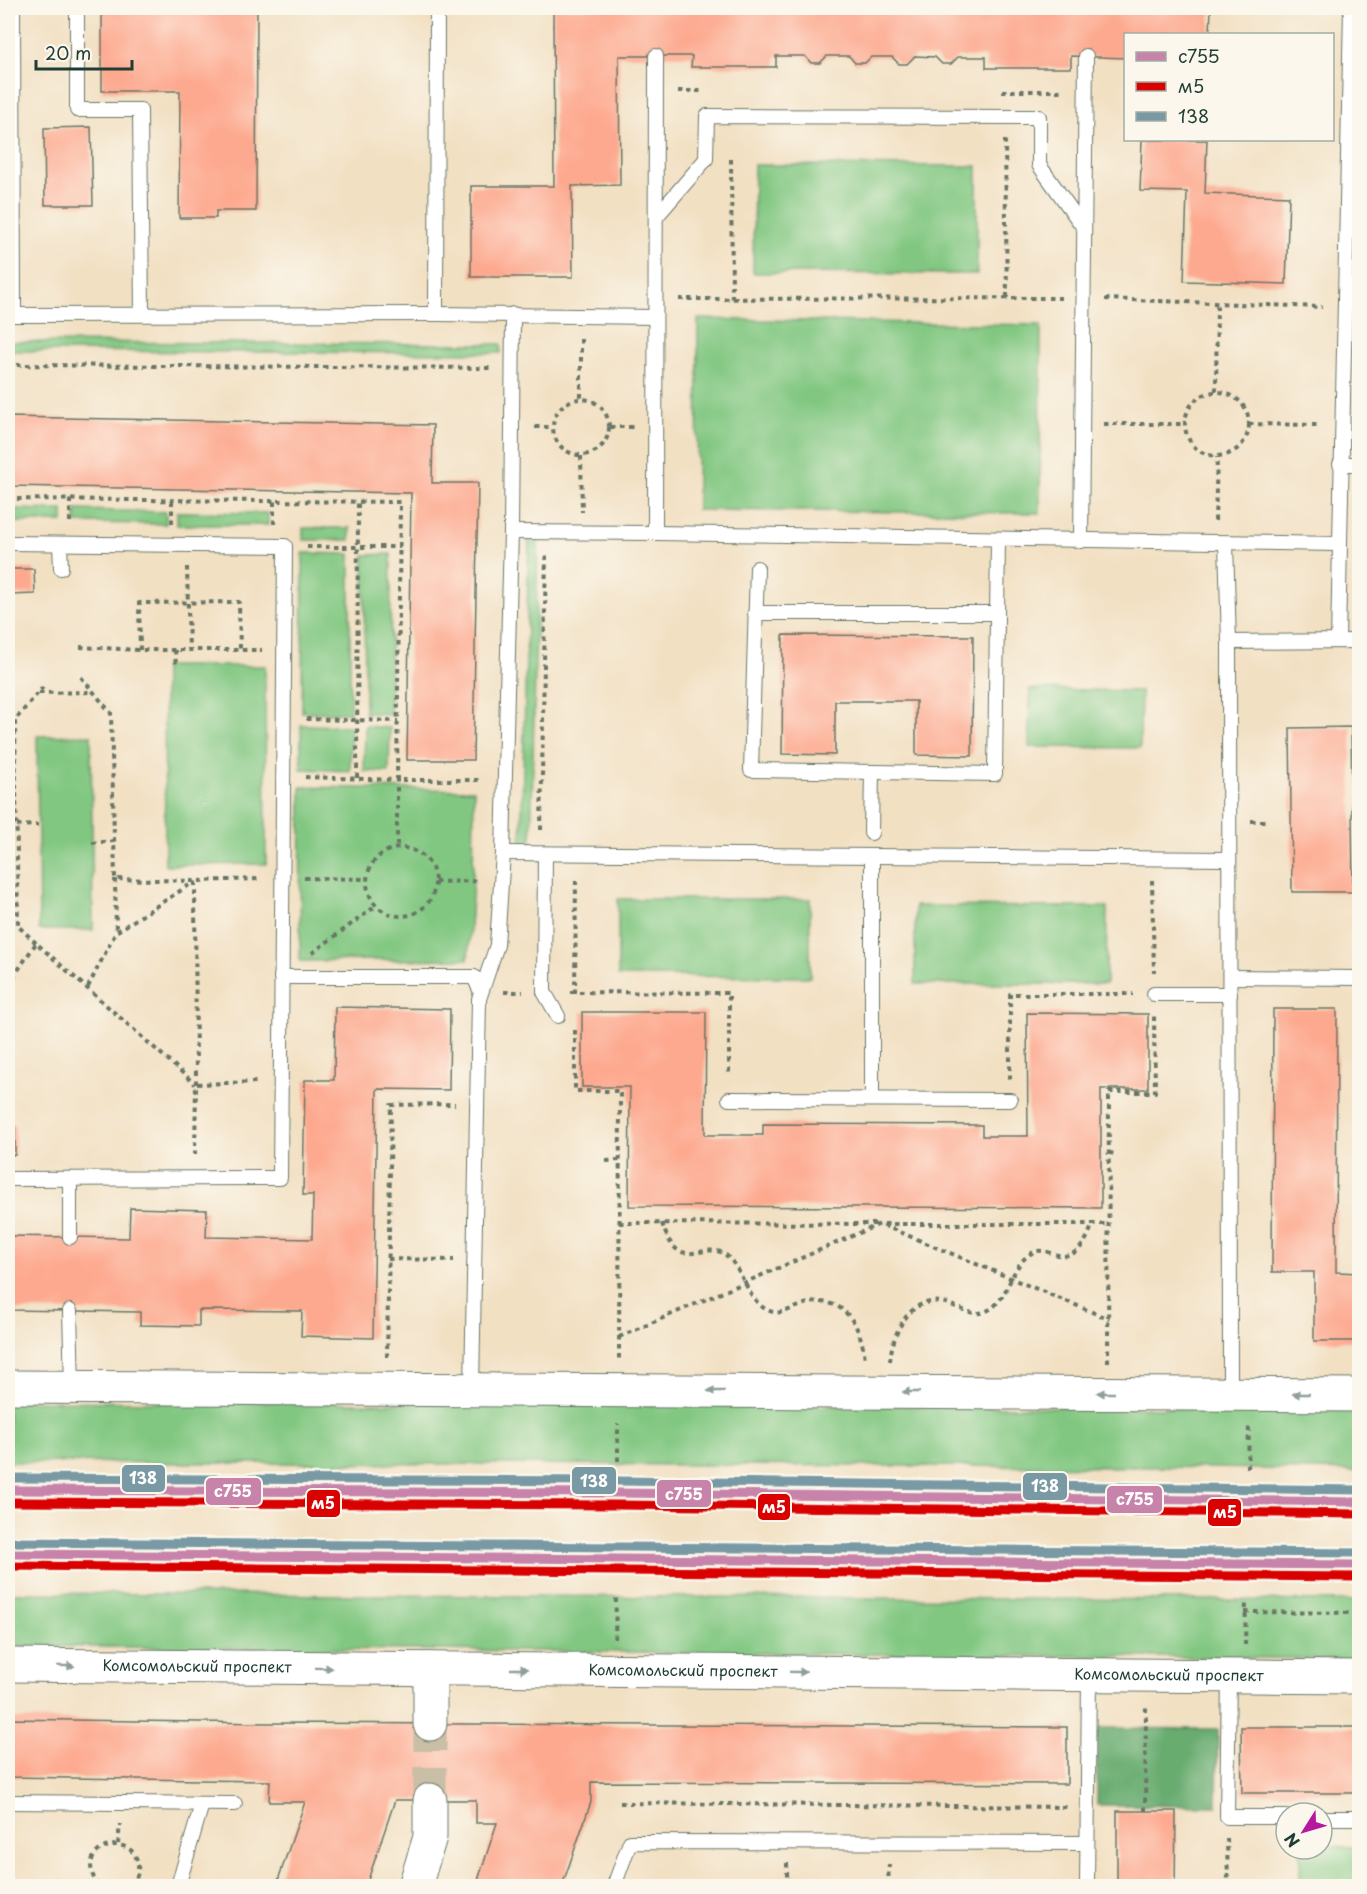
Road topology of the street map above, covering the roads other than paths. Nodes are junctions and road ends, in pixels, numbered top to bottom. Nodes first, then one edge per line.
1 (13, 8) edge
2 (77, 8) edge
3 (437, 8) edge
4 (1351, 8) edge
5 (656, 56) dead end
6 (1086, 56) dead end
7 (656, 217) junction
8 (1084, 228) junction
9 (142, 314) junction
10 (436, 314) junction
11 (513, 314) junction
12 (11, 315) edge
13 (655, 317) junction
14 (1340, 464) junction
15 (1359, 464) edge
16 (511, 532) junction
17 (655, 533) junction
18 (998, 539) junction
19 (1081, 541) junction
20 (8, 543) edge
21 (1221, 543) junction
22 (60, 544) junction
23 (1338, 544) junction
24 (61, 568) dead end
25 (756, 568) dead end
26 (755, 613) junction
27 (997, 613) junction
28 (1338, 641) junction
29 (1359, 641) edge
30 (1229, 642) junction
31 (872, 772) junction
32 (871, 834) dead end
33 (503, 853) junction
34 (543, 854) junction
35 (872, 856) junction
36 (1229, 859) junction
37 (281, 977) junction
38 (1230, 977) junction
39 (1359, 978) edge
40 (481, 992) junction
41 (1154, 994) road end
42 (1230, 994) junction
43 (558, 1016) dead end
44 (729, 1099) road end
45 (872, 1100) junction
46 (1010, 1100) road end
47 (8, 1179) edge
48 (70, 1179) junction
49 (70, 1237) dead end
50 (70, 1311) dead end
51 (8, 1387) edge
52 (72, 1387) junction
53 (472, 1389) junction
54 (1359, 1395) edge
55 (1239, 1404) junction
56 (8, 1490) edge
57 (1359, 1502) edge
58 (8, 1554) edge
59 (1359, 1565) edge
60 (1237, 1664) junction
61 (8, 1665) edge
62 (430, 1669) junction
63 (1089, 1675) junction
64 (1359, 1677) edge
65 (430, 1724) tunnel mouth
66 (430, 1800) tunnel mouth
67 (8, 1802) edge
68 (202, 1804) junction
69 (235, 1804) dead end
70 (1274, 1817) edge
71 (1334, 1818) edge
72 (1359, 1818) edge
73 (1087, 1843) junction
74 (178, 1887) edge
75 (414, 1887) edge
76 (614, 1887) edge
77 (1087, 1887) edge

1 - 12 lane
2 - 9 lane
3 - 10 lane
4 - 14 lane
5 - 7 lane
6 - 8 lane
7 - 8 lane
7 - 13 lane
8 - 19 lane
9 - 10 lane
9 - 12 lane
10 - 11 lane
11 - 13 lane
11 - 16 lane
13 - 17 lane
14 - 15 lane
14 - 23 lane
16 - 17 lane
16 - 33 lane
17 - 18 lane
18 - 19 lane
18 - 27 lane
19 - 21 lane
20 - 22 lane
21 - 23 lane
21 - 30 lane
22 - 24 lane
22 - 37 lane
23 - 28 lane
25 - 26 lane
26 - 27 lane
26 - 31 lane
27 - 31 lane
28 - 29 lane
28 - 30 lane
30 - 36 lane
31 - 32 lane
33 - 34 lane
33 - 40 lane
34 - 35 lane
34 - 43 lane
35 - 36 lane
35 - 45 lane
36 - 38 lane
37 - 40 lane
37 - 48 lane
38 - 39 lane
38 - 42 lane
40 - 53 lane
41 - 42 lane
42 - 55 lane
44 - 45 lane
45 - 46 lane
47 - 48 lane
48 - 49 lane
50 - 52 lane
51 - 52 street
52 - 53 street
55 -> 53 street
54 -> 55 street
56 - 57 street
58 - 59 street
60 - 63 street, Комсомольский проспект
60 - 64 street, Комсомольский проспект
60 - 70 lane
61 -> 62 street, Комсомольский проспект
62 -> 63 street, Комсомольский проспект
62 - 65 street
63 - 73 lane
66 - 75 street
67 - 68 lane
68 - 69 lane
68 - 74 lane
71 - 72 lane
73 - 76 lane
73 - 77 lane

